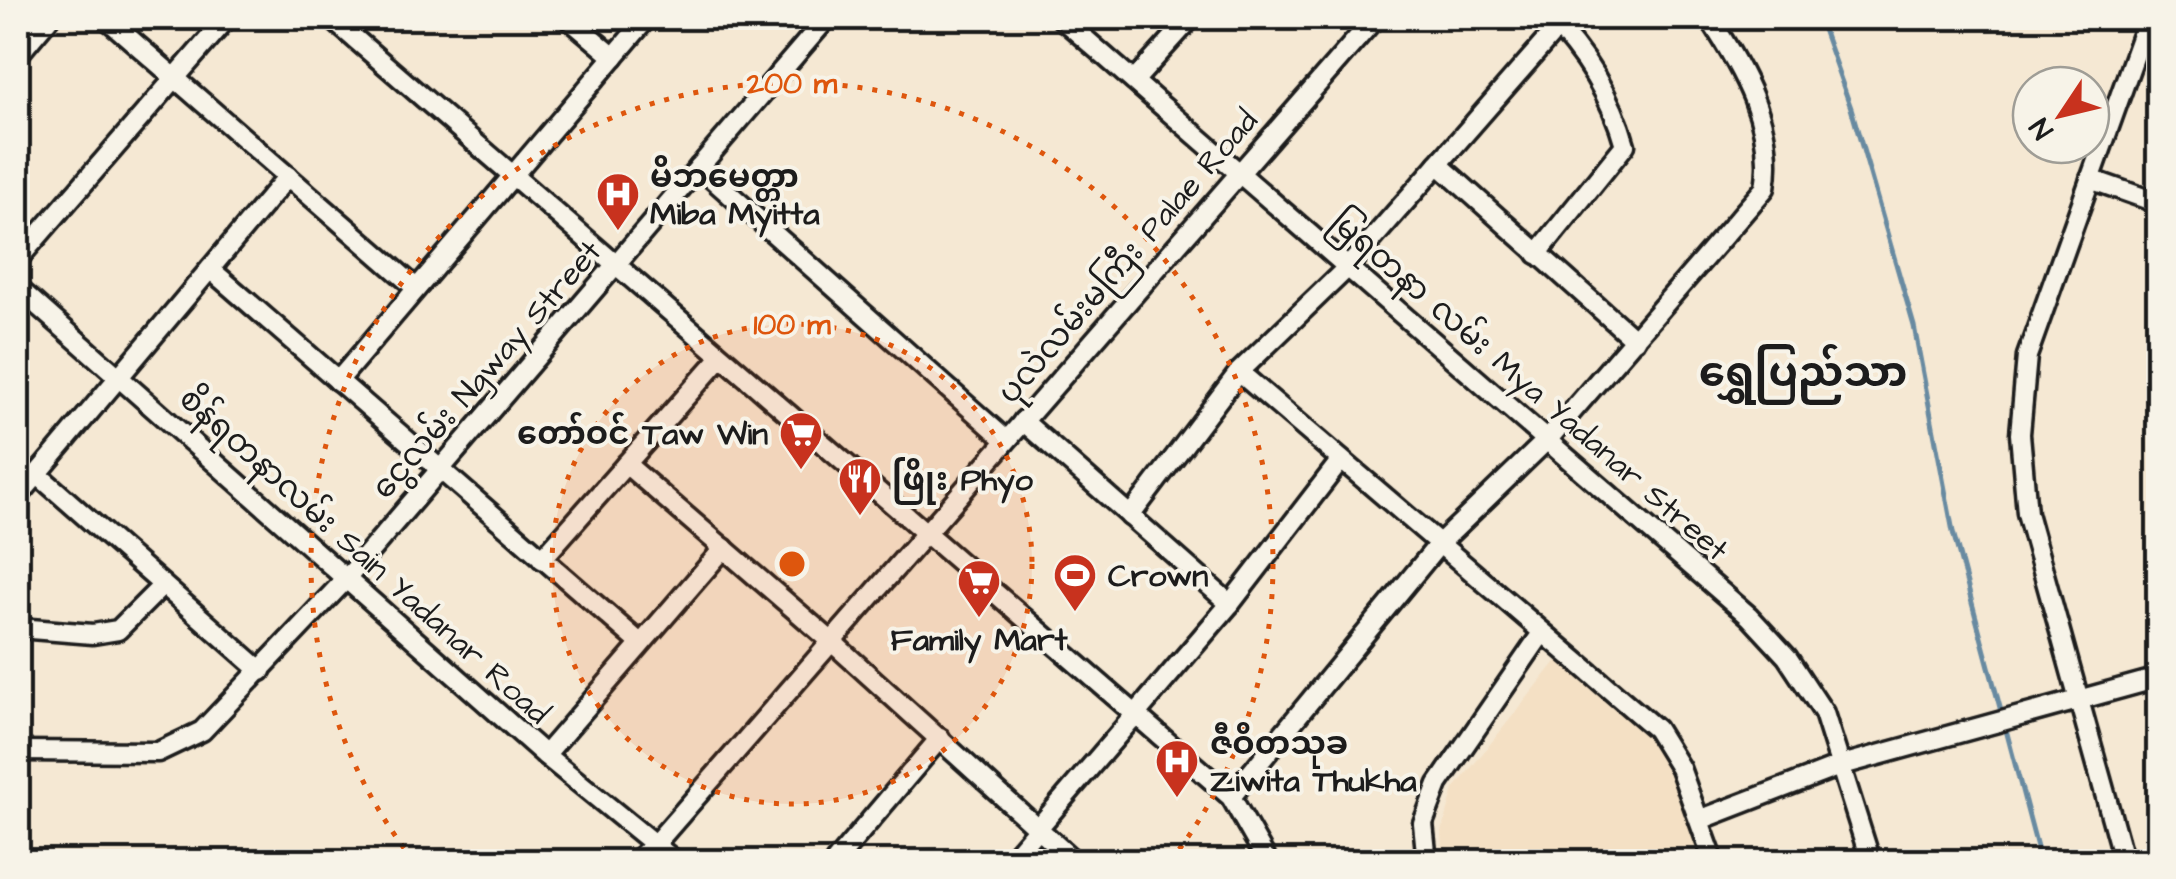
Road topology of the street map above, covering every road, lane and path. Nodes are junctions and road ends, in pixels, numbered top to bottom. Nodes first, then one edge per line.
1 (49, 18) edge
2 (106, 18) edge
3 (227, 18) edge
4 (331, 18) edge
5 (568, 18) edge
6 (647, 18) edge
7 (827, 18) edge
8 (1061, 18) edge
9 (1190, 18) edge
10 (1375, 18) edge
11 (1710, 18) edge
12 (2148, 18) edge
13 (1553, 22) edge
14 (18, 55) edge
15 (614, 57) junction
16 (174, 81) junction
17 (1134, 81) junction
18 (1438, 164) junction
19 (699, 167) junction
20 (1240, 173) junction
21 (511, 174) junction
22 (288, 176) junction
23 (2090, 179) junction
24 (2158, 203) edge
25 (1537, 254) junction
26 (18, 259) edge
27 (616, 264) junction
28 (1348, 266) junction
29 (210, 269) junction
30 (18, 288) edge
31 (416, 288) junction
32 (1636, 340) junction
33 (722, 357) junction
34 (1239, 372) junction
35 (119, 377) junction
36 (338, 381) junction
37 (1024, 421) junction
38 (1549, 438) junction
39 (1006, 440) junction
40 (1341, 460) junction
41 (626, 464) junction
42 (440, 470) junction
43 (37, 474) junction
44 (18, 497) edge
45 (1130, 516) junction
46 (925, 534) junction
47 (1439, 544) junction
48 (724, 548) junction
49 (542, 559) junction
50 (347, 578) junction
51 (163, 586) junction
52 (1230, 604) junction
53 (18, 628) edge
54 (1542, 634) junction
55 (832, 641) junction
56 (640, 643) junction
57 (261, 671) junction
58 (2158, 678) edge
59 (2076, 700) junction
60 (1134, 714) junction
61 (940, 738) junction
62 (18, 751) edge
63 (545, 755) junction
64 (1842, 765) junction
65 (1231, 797) junction
66 (1702, 819) junction
67 (1038, 828) junction
68 (656, 843) junction
69 (635, 862) edge
70 (676, 862) edge
71 (835, 862) edge
72 (1009, 862) edge
73 (1075, 862) edge
74 (1268, 862) edge
75 (1428, 862) edge
76 (1714, 862) edge
77 (1871, 862) edge
78 (2124, 862) edge

1 - 14 street
2 - 16 street
3 - 16 street
4 - 21 street
5 - 15 street
6 - 15 street
7 - 19 street, ငွေလမ်း Ngway Street
8 - 17 street, မြရတနာ လမ်း Mya Yadanar Street
9 - 17 street
10 - 20 street, ပုလဲလမ်းမကြီး Palae Road
11 - 32 street
12 - 23 street
13 - 18 street
13 - 25 street
15 - 21 street
16 - 22 street
16 - 26 street
17 - 20 street, မြရတနာ လမ်း Mya Yadanar Street
18 - 25 street
18 - 28 street
19 - 27 street, ငွေလမ်း Ngway Street
19 - 39 street
20 - 28 street, မြရတနာ လမ်း Mya Yadanar Street
20 - 37 street, ပုလဲလမ်းမကြီး Palae Road
21 - 27 street
21 - 31 street
22 - 29 street
22 - 31 street
23 - 24 street
23 - 59 street
25 - 32 street
27 - 33 street
27 - 42 street, ငွေလမ်း Ngway Street
28 - 34 street
28 - 38 street, မြရတနာ လမ်း Mya Yadanar Street
29 - 35 street
29 - 36 street
30 - 35 street, စိန်ရတနာလမ်း Sain Yadanar Road
31 - 36 street
32 - 38 street
33 - 41 street
33 - 46 street
34 - 40 street
34 - 45 street
35 - 43 street
35 - 50 street, စိန်ရတနာလမ်း Sain Yadanar Road
36 - 42 street
37 - 39 street, ပုလဲလမ်းမကြီး Palae Road
37 - 45 street
38 - 47 street
38 - 64 street, မြရတနာ လမ်း Mya Yadanar Street
39 - 46 street, ပုလဲလမ်းမကြီး Palae Road
40 - 47 street
40 - 52 street
41 - 48 street
41 - 49 street
42 - 49 street
42 - 50 street, ငွေလမ်း Ngway Street
43 - 44 street
43 - 51 street
45 - 52 street
46 - 55 street, ပုလဲလမ်းမကြီး Palae Road
46 - 60 street
47 - 54 street
47 - 65 street
48 - 55 street
48 - 56 street
49 - 56 street
50 - 57 street, ငွေလမ်း Ngway Street
50 - 63 street, စိန်ရတနာလမ်း Sain Yadanar Road
51 - 53 street
51 - 57 street
52 - 60 street
54 - 66 street
54 - 75 street
55 - 61 street
55 - 68 street, ပုလဲလမ်းမကြီး Palae Road
56 - 63 street
57 - 62 street, ငွေလမ်း Ngway Street
58 - 59 street
59 - 64 street
59 - 78 street
60 - 65 street
60 - 67 street
61 - 67 street
61 - 71 street
63 - 68 street, စိန်ရတနာလမ်း Sain Yadanar Road
64 - 66 street
64 - 77 street, မြရတနာ လမ်း Mya Yadanar Street
65 - 74 street
66 - 76 street
67 - 72 street
67 - 73 street
68 - 69 street, ပုလဲလမ်းမကြီး Palae Road
68 - 70 street, စိန်ရတနာလမ်း Sain Yadanar Road

